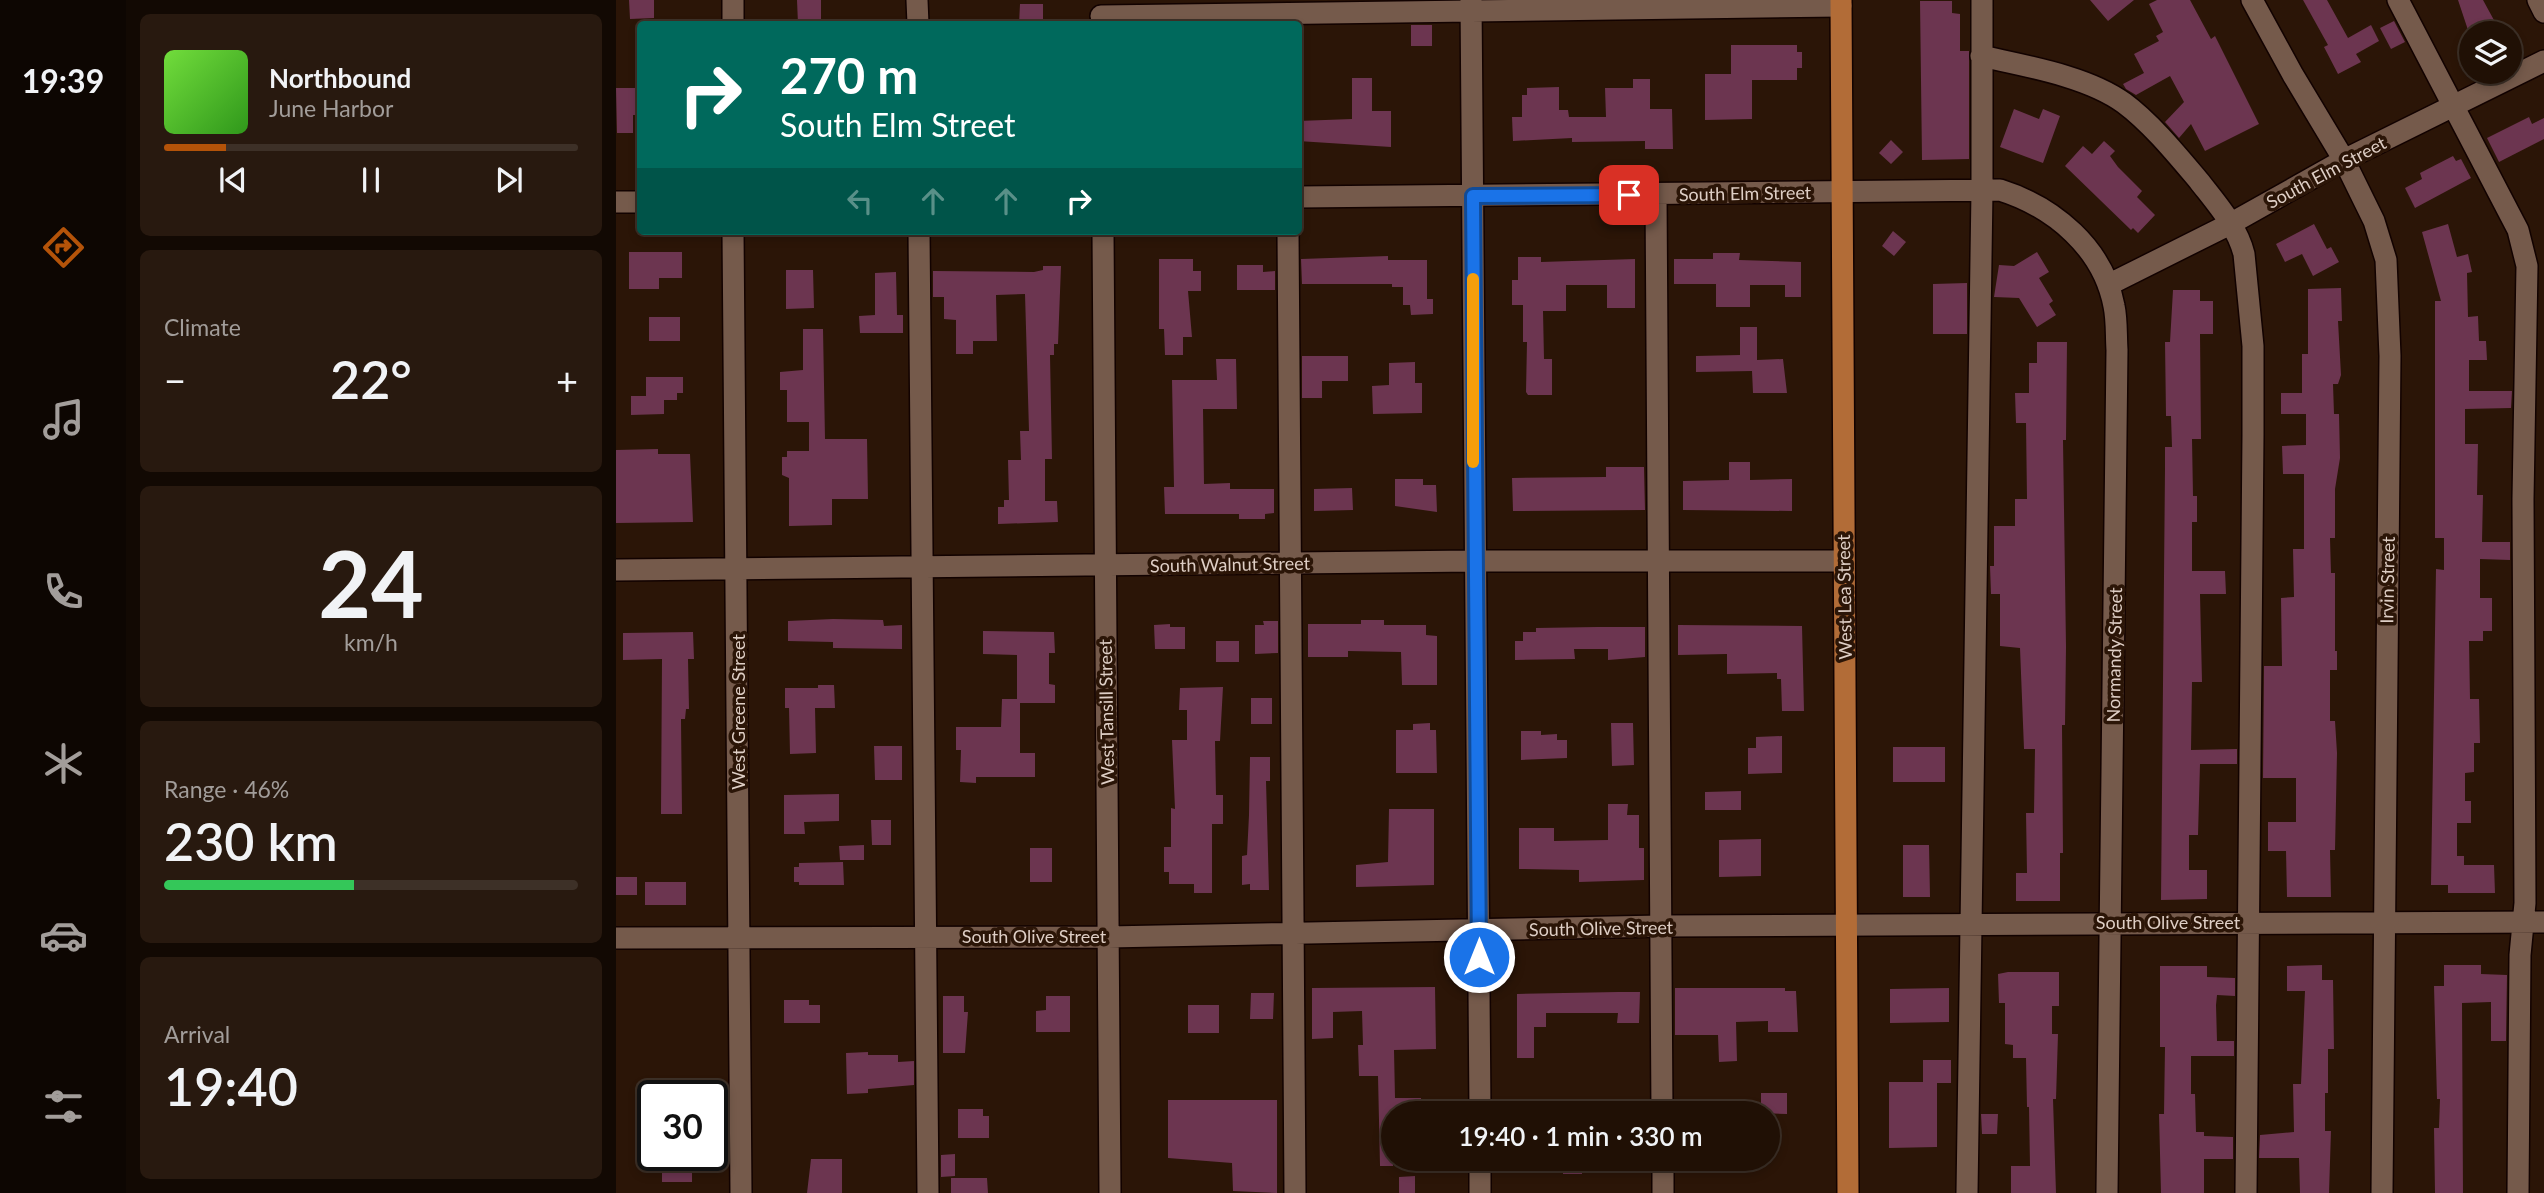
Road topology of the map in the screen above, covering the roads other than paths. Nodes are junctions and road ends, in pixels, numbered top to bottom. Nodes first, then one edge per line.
1 (733, 0) edge
2 (918, 0) edge
3 (1982, 0) edge
4 (2252, 0) edge
5 (2398, 0) edge
6 (2538, 0) edge
7 (1841, 3) edge
8 (1471, 5) edge
9 (2544, 12) edge
10 (1101, 13) edge
11 (733, 21) edge
12 (918, 21) edge
13 (1981, 56) junction
14 (2544, 61) edge
15 (2454, 108) junction
16 (2344, 160) junction
17 (1841, 191) junction
18 (1982, 191) junction
19 (1656, 194) junction
20 (1473, 196) junction
21 (1302, 197) edge
22 (616, 202) edge
23 (637, 202) edge
24 (2230, 224) junction
25 (733, 235) edge
26 (919, 235) edge
27 (1103, 235) edge
28 (1287, 235) edge
29 (2108, 285) junction
30 (1474, 561) junction
31 (1844, 561) junction
32 (1290, 562) junction
33 (1660, 562) junction
34 (1104, 566) junction
35 (738, 569) junction
36 (921, 569) junction
37 (616, 570) edge
38 (2109, 922) junction
39 (2249, 922) junction
40 (2534, 922) edge
41 (1972, 924) junction
42 (2384, 924) junction
43 (1661, 926) junction
44 (1848, 926) junction
45 (1479, 931) junction
46 (1292, 934) junction
47 (924, 936) junction
48 (740, 937) junction
49 (1108, 937) junction
50 (616, 938) edge
51 (1480, 1101) edge
52 (1662, 1101) edge
53 (1480, 1171) edge
54 (1663, 1171) edge
55 (741, 1193) edge
56 (928, 1193) edge
57 (1110, 1193) edge
58 (1295, 1193) edge
59 (1480, 1193) edge
60 (1663, 1193) edge
61 (1848, 1193) edge
62 (1967, 1193) edge
63 (2107, 1193) edge
64 (2246, 1193) edge
65 (2382, 1193) edge
66 (2518, 1193) edge

1 - 11 street
2 - 12 street
3 - 13 street
4 - 16 street, Irvin Street
5 - 15 street
6 - 9 street
7 - 8 street
7 - 17 main road, West Lea Street
8 - 10 street
8 - 20 street
13 - 18 street
13 - 24 street
14 - 15 street, South Elm Street
15 - 16 street, South Elm Street
15 - 40 street
16 - 24 street, South Elm Street
16 - 42 street, Irvin Street
17 - 18 street, South Elm Street
17 - 19 street, South Elm Street
17 - 31 main road, West Lea Street
18 - 29 street, Normandy Street
18 - 41 street
19 - 20 street, South Elm Street
19 - 33 street
20 - 21 street, South Elm Street
20 - 30 street
22 - 23 street
24 - 29 street, South Elm Street
24 - 39 street
25 - 35 street, West Greene Street
26 - 36 street
27 - 34 street, West Tansill Street
28 - 32 street
29 - 38 street, Normandy Street
30 - 32 street, South Walnut Street
30 - 33 street, South Walnut Street
30 - 45 street
31 - 33 street, South Walnut Street
31 - 44 main road, West Lea Street
32 - 34 street, South Walnut Street
32 - 46 street
33 - 43 street
34 - 36 street, South Walnut Street
34 - 49 street, West Tansill Street
35 - 36 street, South Walnut Street
35 - 37 street, South Walnut Street
35 - 48 street, West Greene Street
36 - 47 street
38 - 39 street, South Olive Street
38 - 41 street, South Olive Street
38 - 63 street, Normandy Street
39 - 42 street, South Olive Street
39 - 64 street
40 - 42 street, South Olive Street
40 - 66 street
41 - 44 street, South Olive Street
41 - 62 street
42 - 65 street, Irvin Street
43 - 44 street, South Olive Street
43 - 45 street, South Olive Street
43 - 52 street
44 - 61 main road, West Lea Street
45 - 46 street, South Olive Street
45 - 51 street
46 - 49 street, South Olive Street
46 - 58 street
47 - 48 street, South Olive Street
47 - 49 street, South Olive Street
47 - 56 street
48 - 50 street, South Olive Street
48 - 55 street, West Greene Street
49 - 57 street, West Tansill Street
53 - 59 street
54 - 60 street

